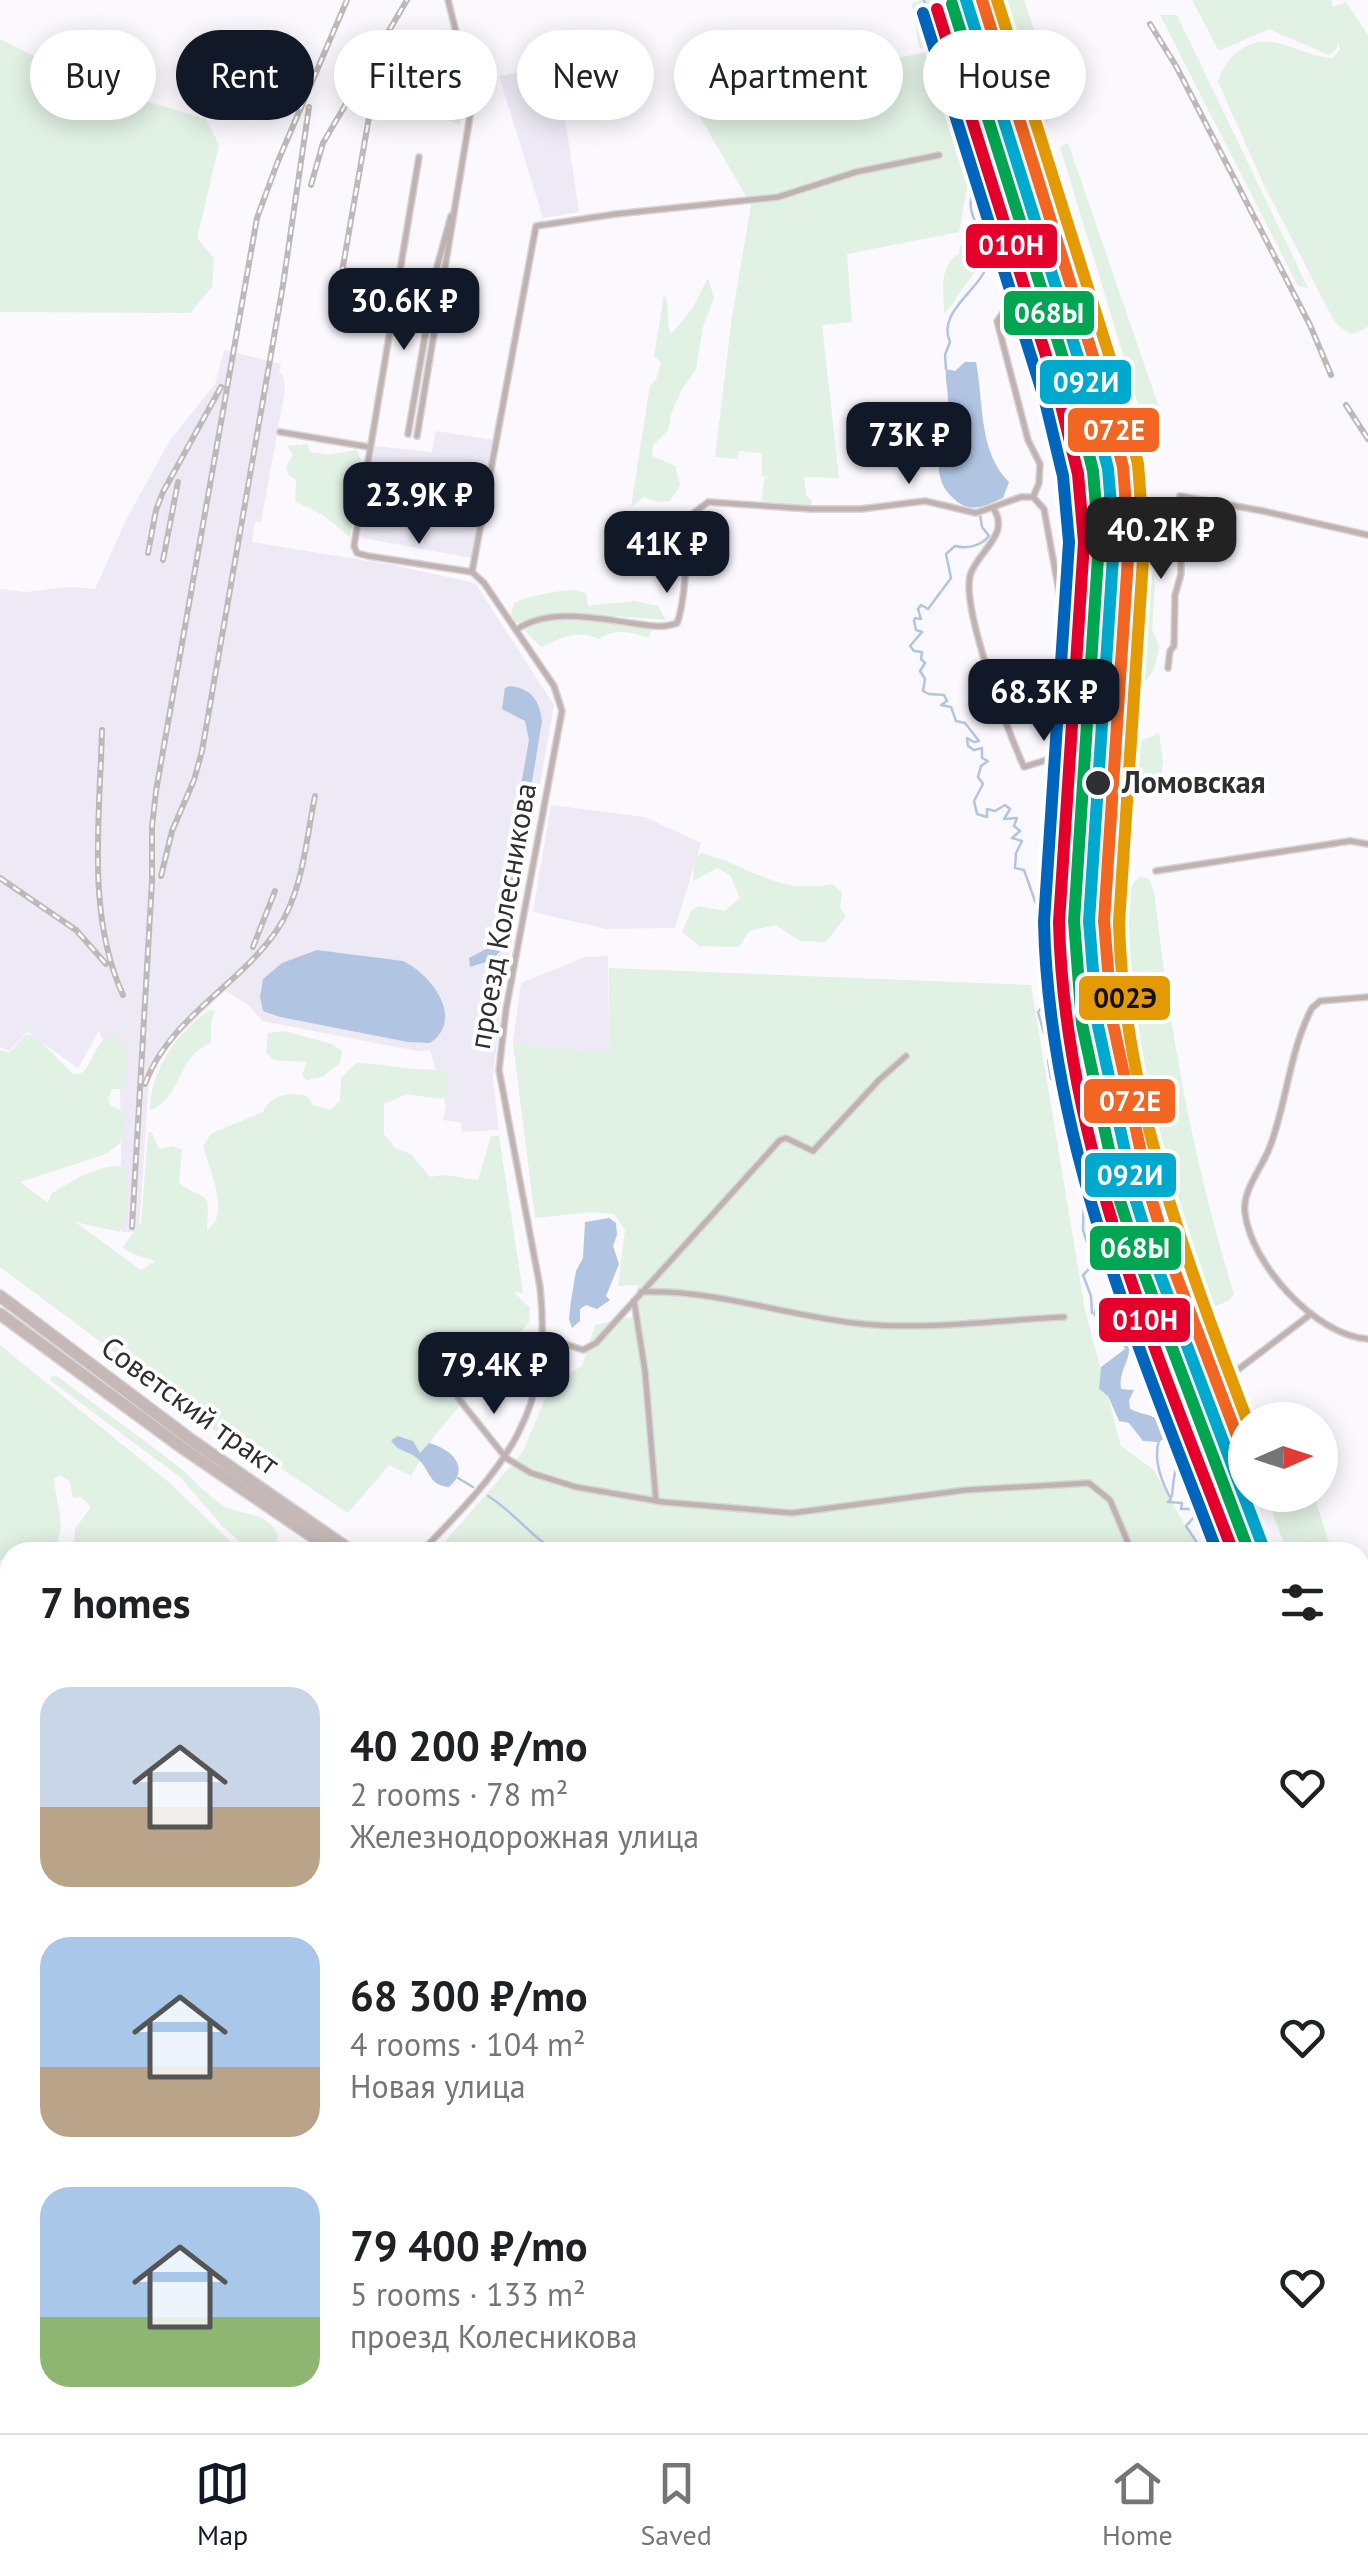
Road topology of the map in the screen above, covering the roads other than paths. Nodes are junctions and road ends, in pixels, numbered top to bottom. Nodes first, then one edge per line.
1 (448, 0) edge
2 (939, 155) dead end
3 (419, 157) dead end
4 (458, 194) junction
5 (1019, 302) dead end
6 (280, 432) dead end
7 (408, 434) dead end
8 (417, 436) dead end
9 (369, 446) junction
10 (1033, 496) junction
11 (993, 508) junction
12 (1368, 535) edge
13 (472, 572) junction
14 (515, 630) junction
15 (1168, 668) dead end
16 (1368, 844) edge
17 (1156, 871) dead end
18 (1368, 997) edge
19 (906, 1056) dead end
20 (641, 1292) junction
21 (0, 1296) edge
22 (634, 1301) junction
23 (0, 1314) edge
24 (1311, 1314) junction
25 (1064, 1317) dead end
26 (1368, 1339) edge
27 (542, 1343) junction
28 (1231, 1374) dead end
29 (458, 1398) dead end
30 (506, 1458) junction
31 (656, 1501) junction
32 (321, 1542) edge
33 (339, 1542) edge
34 (431, 1542) edge
35 (1128, 1542) edge

1 - 4 street
2 - 13 street
3 - 9 street
4 - 7 street
4 - 8 street
5 - 10 street
6 - 9 street
9 - 13 street
10 - 11 street
10 - 11 street
11 - 14 street
12 - 15 street
13 - 14 street, проезд Колесникова
14 - 27 street, проезд Колесникова
16 - 17 street
18 - 24 street
19 - 20 street
20 - 22 street
20 - 25 street
21 - 33 highway, Советский тракт
22 - 27 street
22 - 31 street
23 - 32 highway, Советский тракт
24 - 26 street
24 - 28 street
27 - 30 street, проезд Колесникова
29 - 30 street
30 - 31 street
30 - 34 street, проезд Колесникова
31 - 35 street

